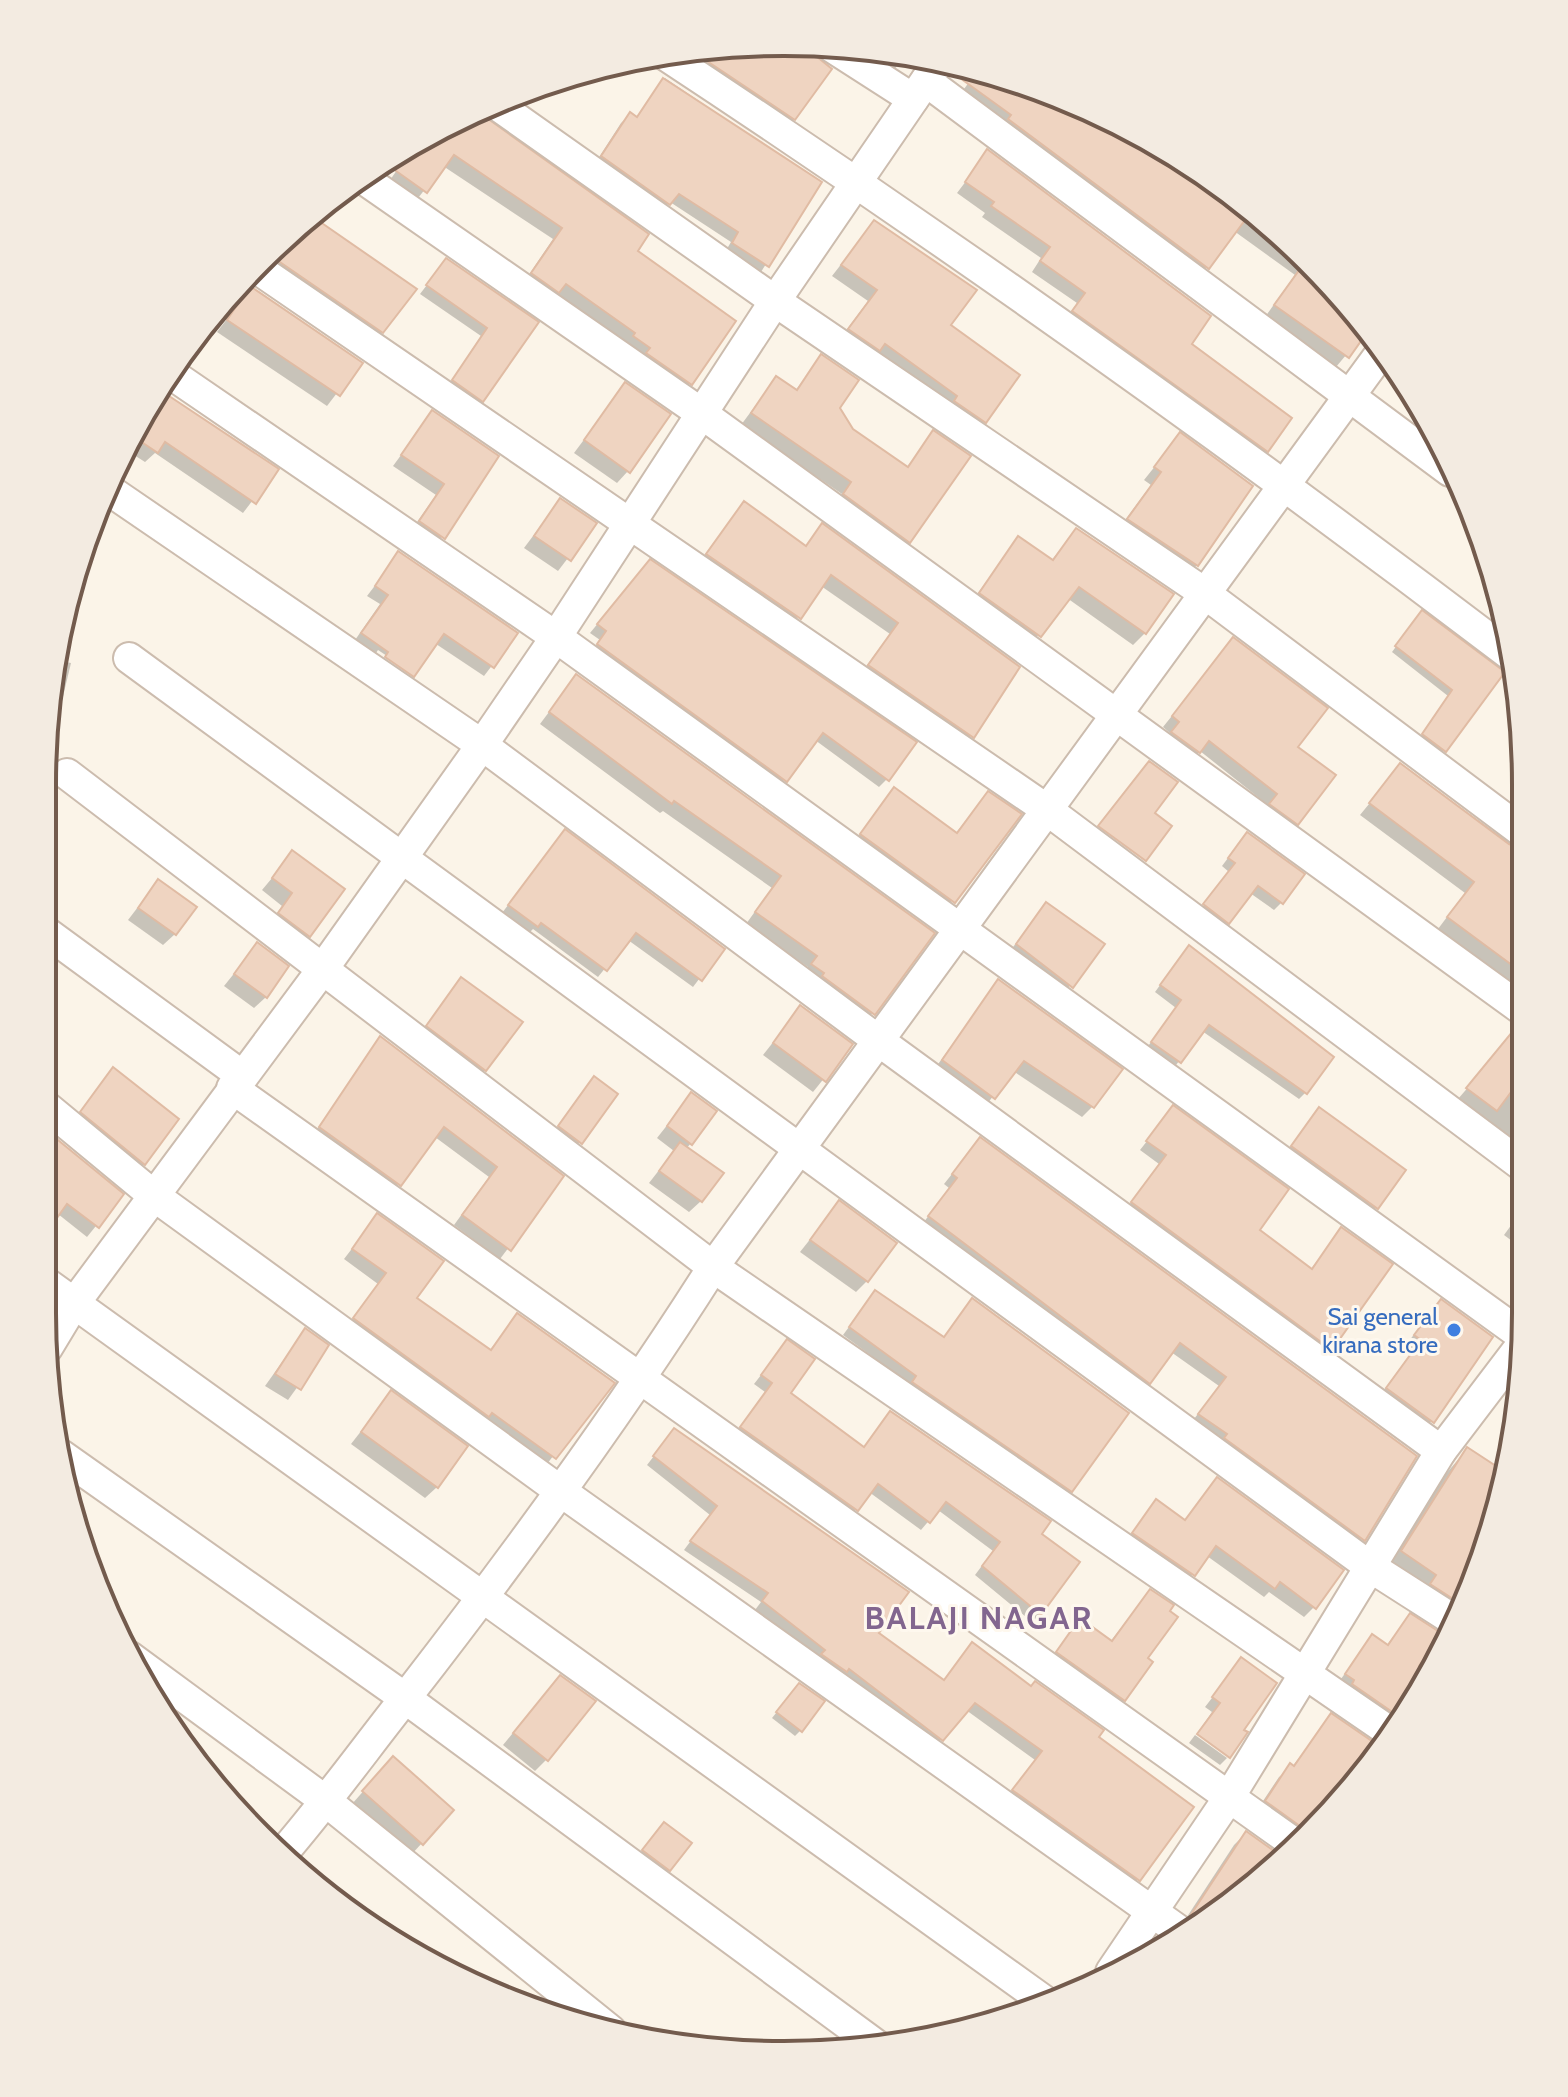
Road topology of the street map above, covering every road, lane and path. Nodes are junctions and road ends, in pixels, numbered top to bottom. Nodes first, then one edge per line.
1 (873, 62) edge
2 (679, 64) edge
3 (926, 80) edge
4 (506, 111) edge
5 (859, 182) junction
6 (372, 185) edge
7 (265, 274) edge
8 (775, 301) junction
9 (1375, 360) edge
10 (179, 379) edge
11 (1350, 395) junction
12 (701, 413) junction
13 (1436, 460) edge
14 (1284, 483) junction
15 (116, 495) edge
16 (630, 522) junction
17 (1203, 592) junction
18 (556, 637) junction
19 (1499, 646) edge
20 (129, 658) dead end
21 (1116, 713) junction
22 (482, 745) junction
23 (67, 774) dead end
24 (1046, 809) junction
25 (1512, 824) edge
26 (401, 860) junction
27 (958, 931) junction
28 (56, 940) edge
29 (322, 970) junction
30 (1512, 1002) edge
31 (879, 1041) junction
32 (237, 1082) junction
33 (56, 1115) edge
34 (801, 1148) junction
35 (1512, 1158) edge
36 (153, 1195) junction
37 (713, 1267) junction
38 (56, 1291) edge
39 (73, 1305) junction
40 (1511, 1328) edge
41 (57, 1332) edge
42 (1510, 1360) edge
43 (642, 1379) junction
44 (1441, 1451) junction
45 (72, 1463) edge
46 (559, 1490) junction
47 (1369, 1566) junction
48 (482, 1598) junction
49 (1446, 1615) edge
50 (152, 1673) edge
51 (1302, 1675) junction
52 (405, 1698) junction
53 (1382, 1727) edge
54 (1228, 1799) junction
55 (327, 1802) junction
56 (1287, 1839) edge
57 (289, 1846) edge
58 (1149, 1913) junction
59 (1173, 1928) edge
60 (1120, 1959) edge
61 (1036, 1995) edge
62 (590, 2014) edge
63 (864, 2036) edge

1 - 3 street
2 - 5 street
3 - 5 street
3 - 11 street
4 - 8 street
5 - 8 street
5 - 14 street
6 - 12 street
7 - 16 street
8 - 12 street
8 - 17 street
9 - 11 street
10 - 18 street
11 - 13 street
11 - 14 street
12 - 16 street
12 - 21 street
14 - 17 street
14 - 19 street
15 - 22 street
16 - 18 street
16 - 24 street
17 - 21 street
17 - 25 street
18 - 22 street
18 - 27 street
20 - 26 street
21 - 24 street
21 - 30 street
22 - 26 street
22 - 31 street
23 - 29 street
24 - 27 street
24 - 35 street
26 - 29 street
26 - 34 street
27 - 31 street
27 - 40 street
28 - 32 street
29 - 32 street
29 - 37 street
31 - 34 street
31 - 44 street
32 - 36 street
32 - 43 street
33 - 36 street
34 - 37 street
34 - 47 street
36 - 39 street
36 - 46 street
37 - 43 street
37 - 51 street
38 - 39 street
39 - 41 street
39 - 48 street
42 - 44 street
43 - 46 street
43 - 54 street
44 - 47 street
45 - 52 street
46 - 48 street
46 - 58 street
47 - 49 street
47 - 51 street
48 - 52 street
48 - 61 street
50 - 55 street
51 - 53 street
51 - 54 street
52 - 55 street
52 - 63 street
54 - 56 street
54 - 58 street
55 - 57 street
55 - 62 street
58 - 59 street
58 - 60 street

